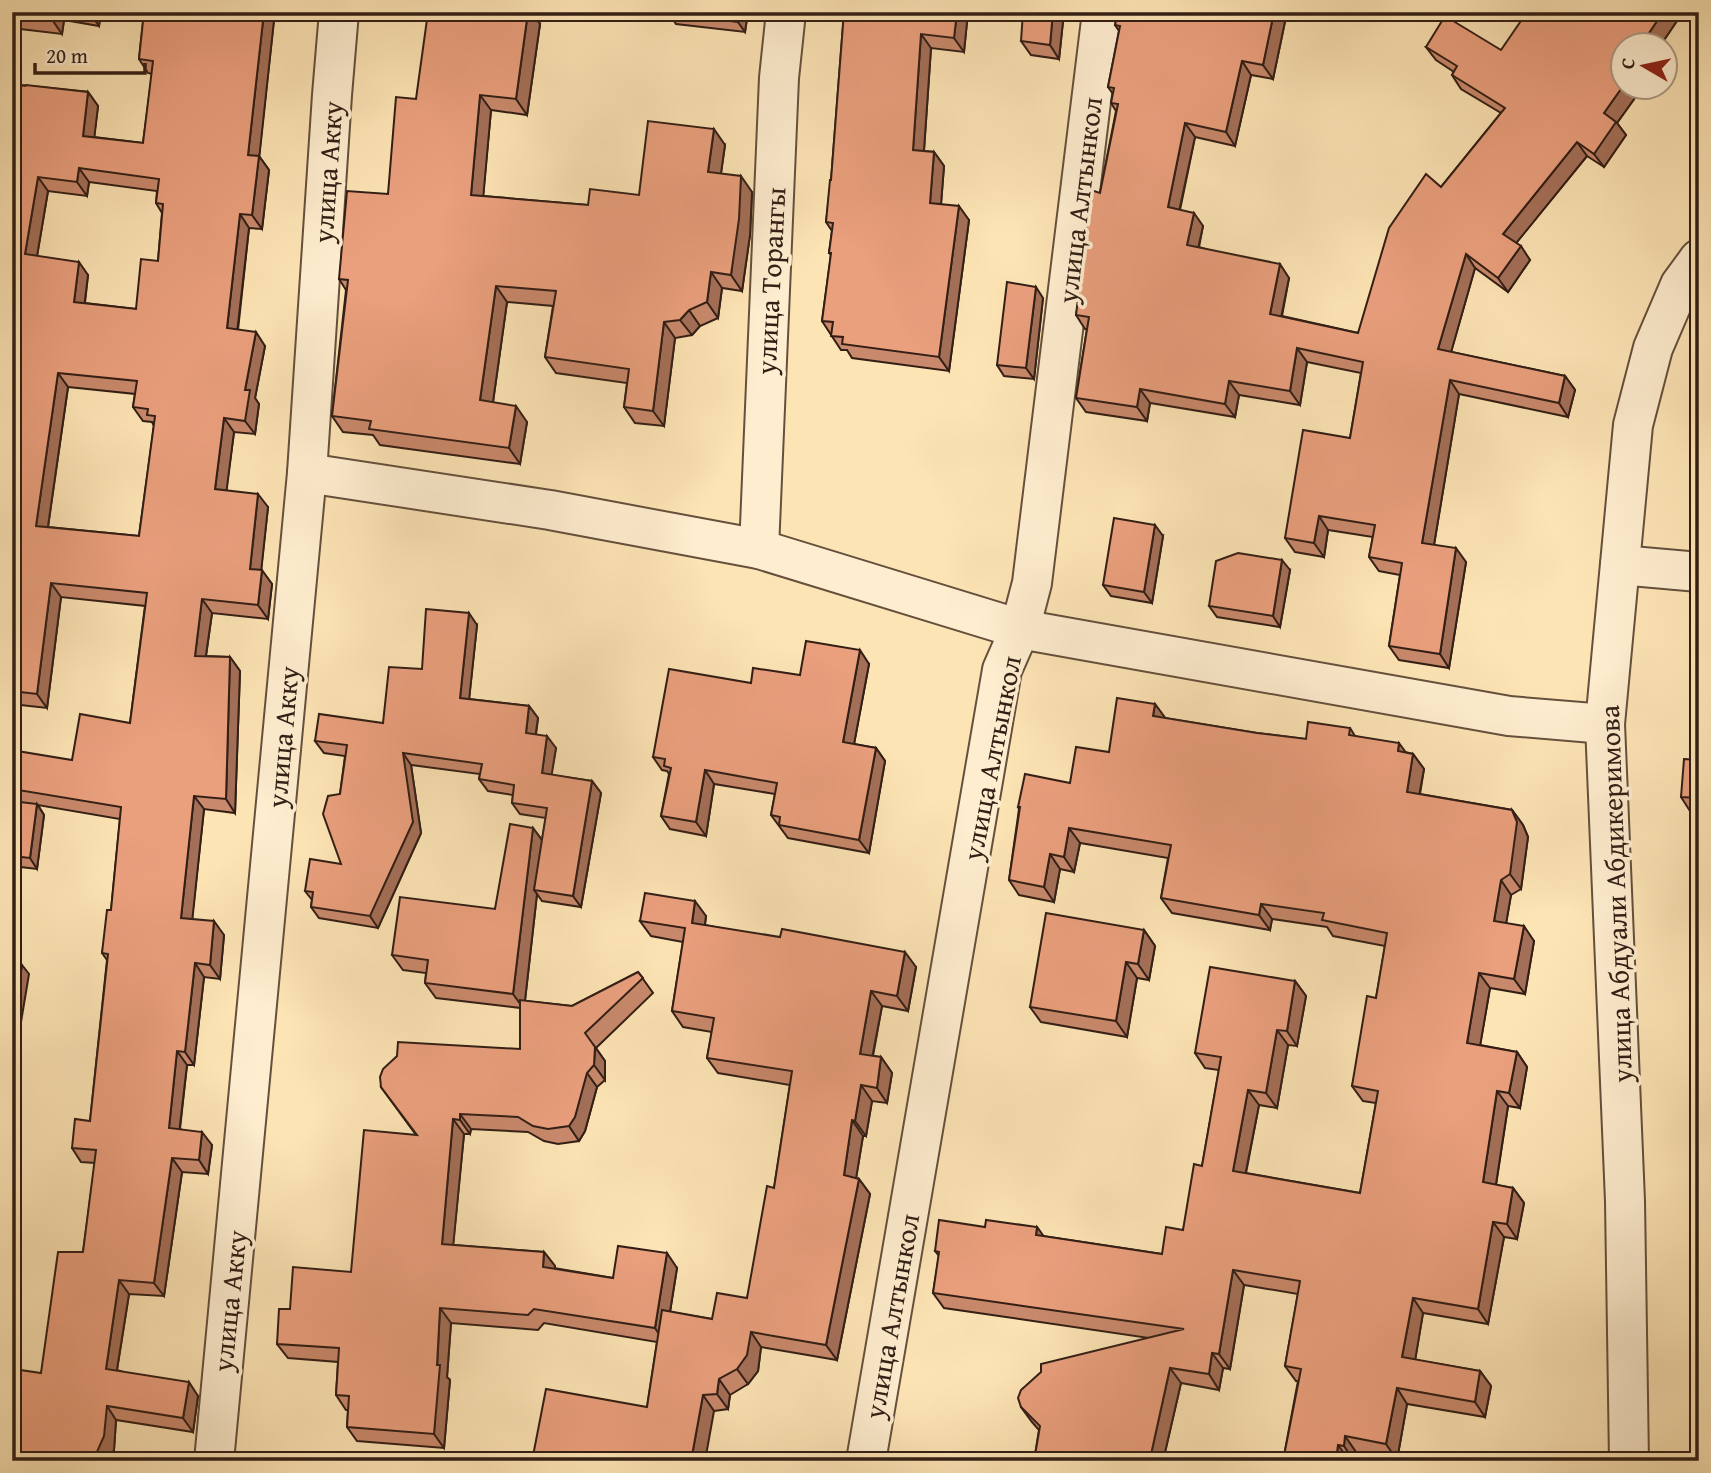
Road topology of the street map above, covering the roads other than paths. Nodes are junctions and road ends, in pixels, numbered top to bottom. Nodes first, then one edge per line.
1 (340, 12) edge
2 (786, 12) edge
3 (1102, 12) edge
4 (1699, 259) edge
5 (307, 473) junction
6 (759, 549) junction
7 (1620, 565) junction
8 (1699, 572) edge
9 (1020, 629) junction
10 (1605, 724) junction
11 (214, 1461) edge
12 (866, 1461) edge
13 (1629, 1461) edge

1 - 5 street, улица Акку
2 - 6 street, улица Торангы
3 - 9 street, улица Алтынкол
4 - 7 street, улица Абдуали Абдикеримова
5 - 6 street
5 - 11 street, улица Акку
6 - 9 street
7 - 8 street
7 - 10 street, улица Абдуали Абдикеримова
9 - 10 street
9 - 12 street, улица Алтынкол
10 - 13 street, улица Абдуали Абдикеримова

